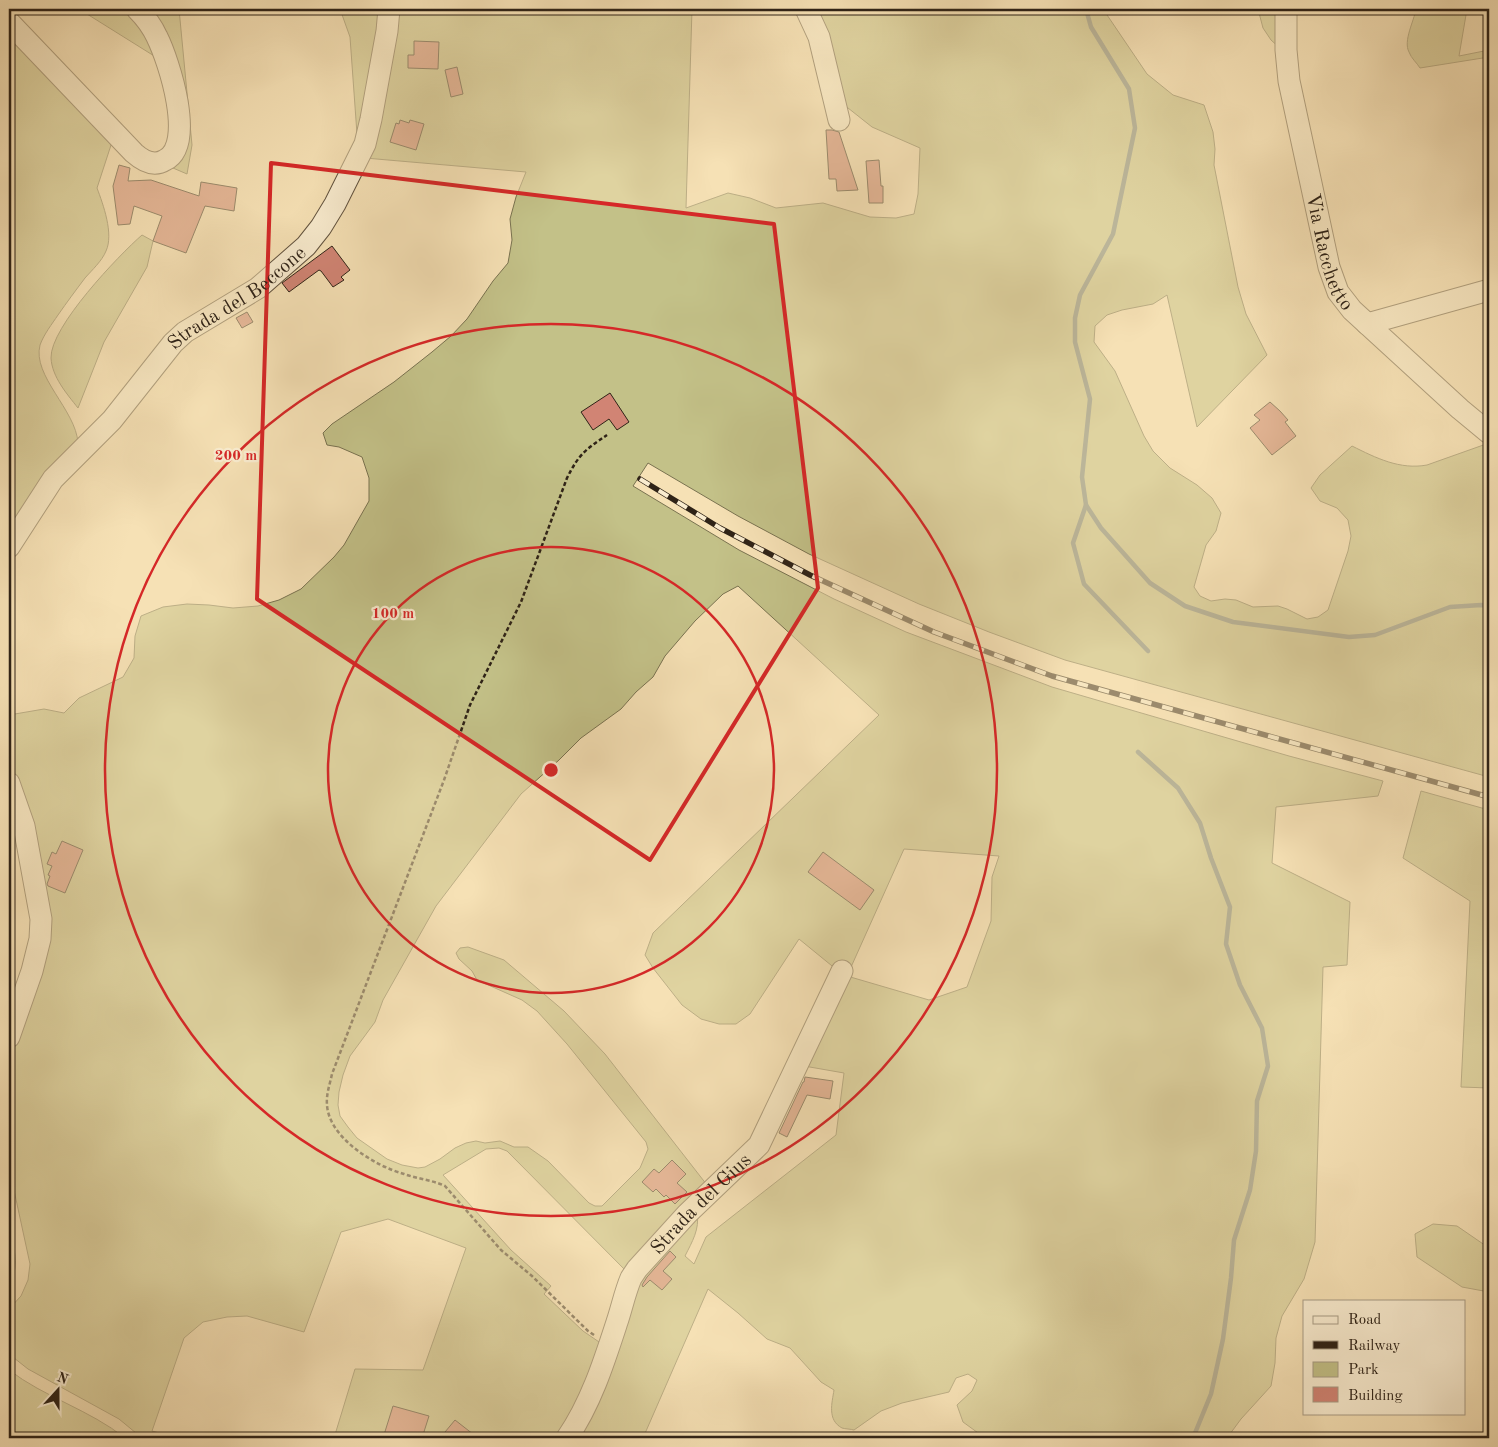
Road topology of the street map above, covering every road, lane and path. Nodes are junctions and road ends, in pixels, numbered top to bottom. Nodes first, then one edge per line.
1 (137, 9) edge
2 (389, 9) edge
3 (806, 9) edge
4 (1286, 9) edge
5 (9, 22) edge
6 (839, 120) dead end
7 (1489, 290) edge
8 (1367, 324) junction
9 (1489, 433) edge
10 (607, 435) dead end
11 (9, 547) edge
12 (9, 783) edge
13 (842, 971) dead end
14 (9, 1037) edge
15 (609, 1345) junction
16 (567, 1438) edge

1 - 5 street
2 - 11 street, Strada del Beccone
3 - 6 street
4 - 8 street, Via Racchetto
7 - 8 street
8 - 9 street, Via Racchetto
10 - 15 path
12 - 14 street
13 - 15 street, Strada del Gius
15 - 16 street, Strada del Gius

